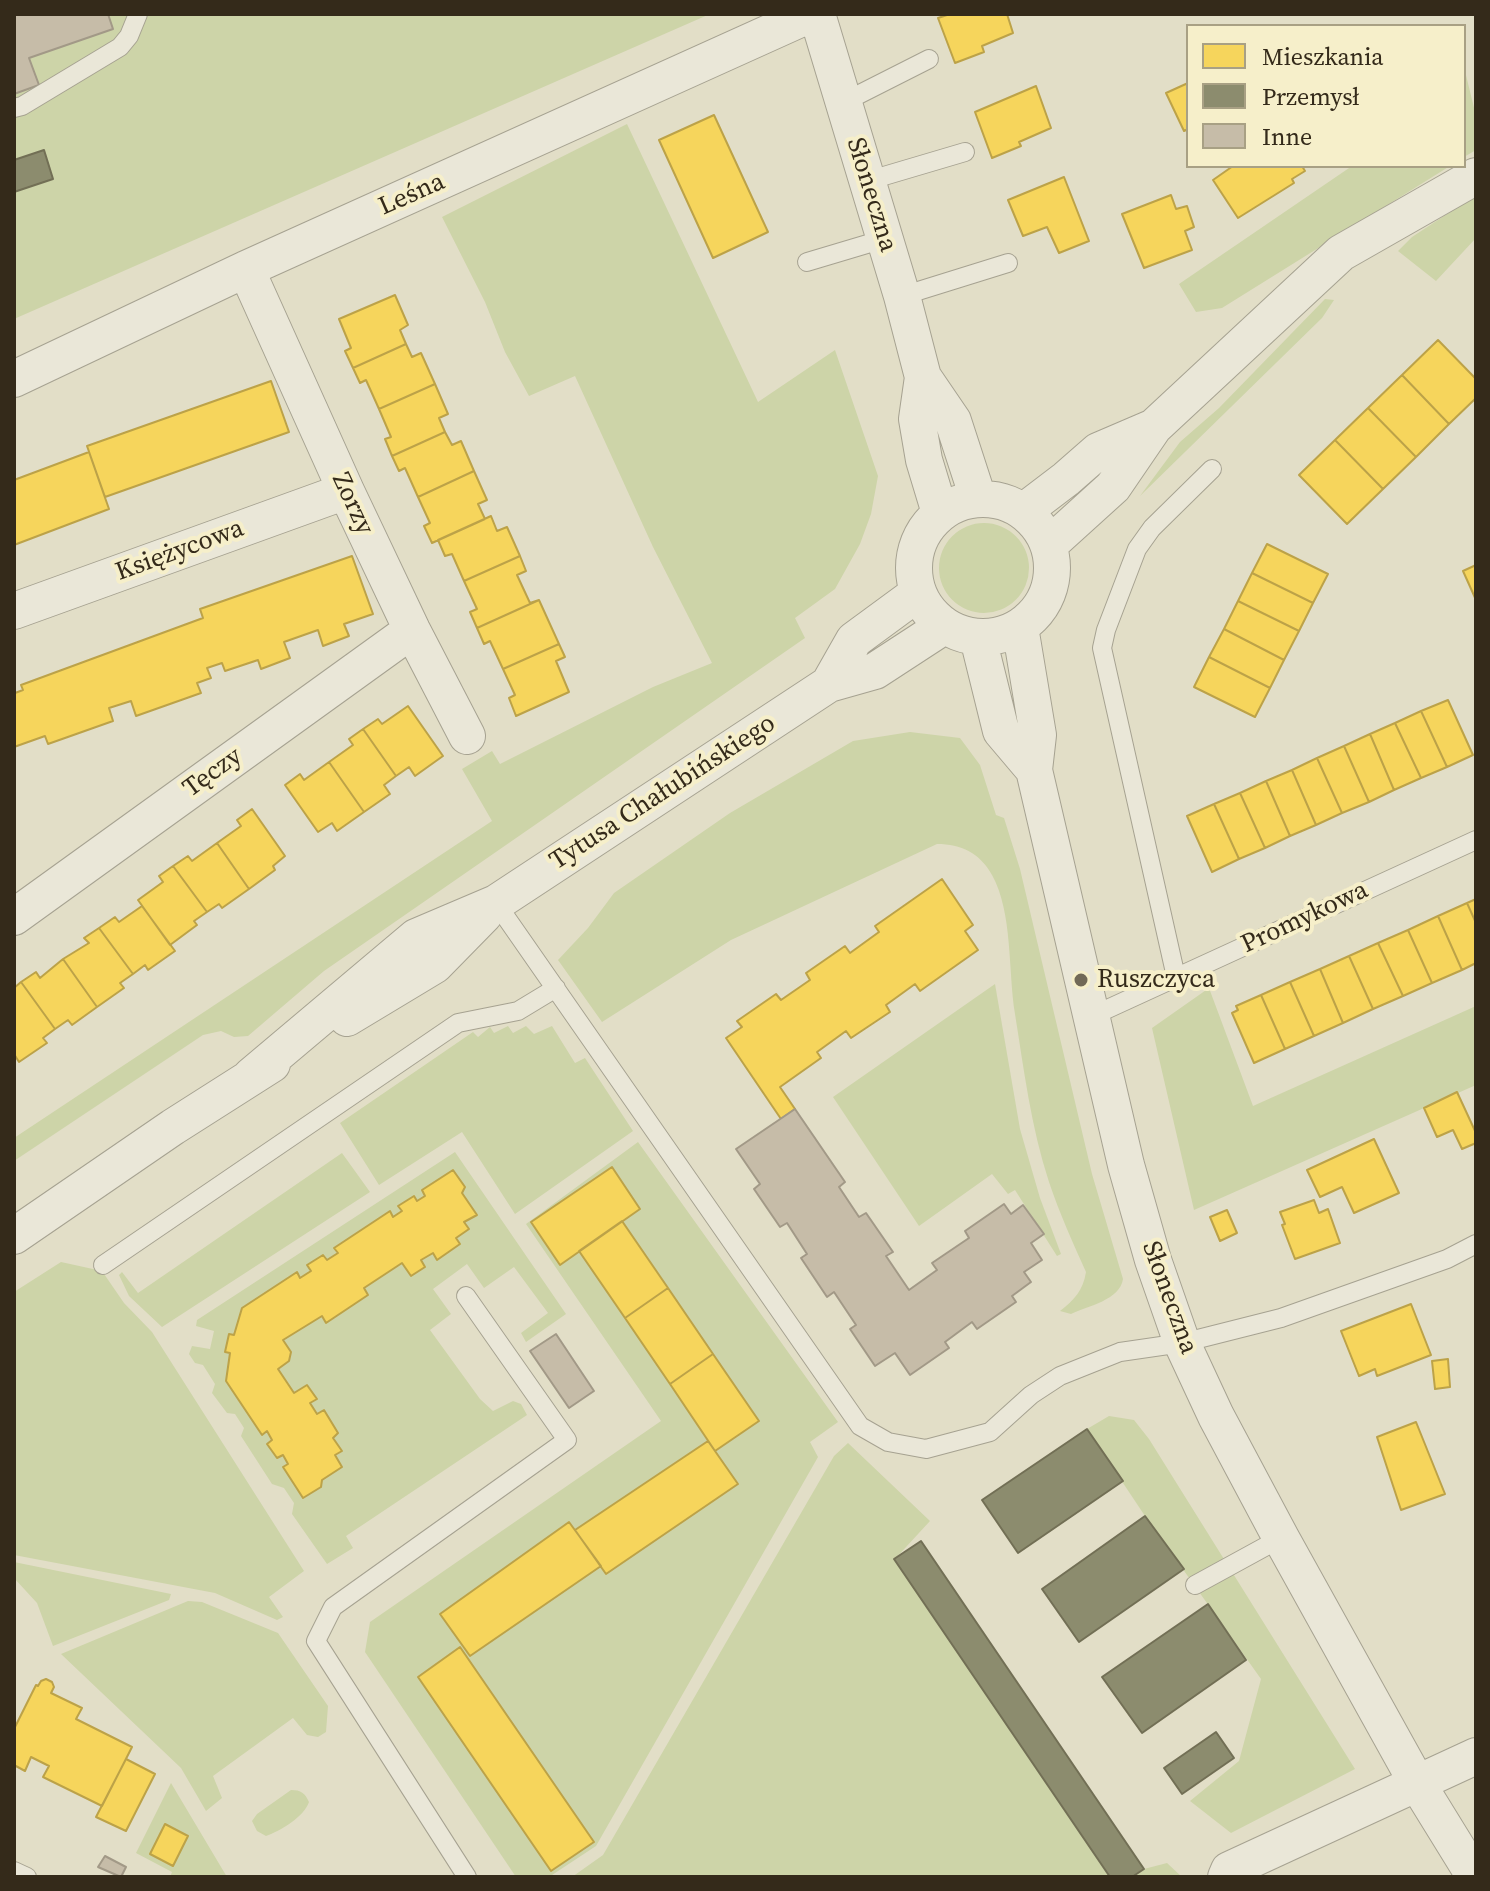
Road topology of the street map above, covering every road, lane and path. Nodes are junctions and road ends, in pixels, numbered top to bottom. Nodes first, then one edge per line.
1 (138, 14) edge
2 (811, 14) edge
3 (817, 14) edge
4 (929, 59) dead end
5 (844, 102) junction
6 (14, 108) edge
7 (965, 152) dead end
8 (1476, 176) edge
9 (867, 181) junction
10 (884, 239) junction
11 (807, 262) dead end
12 (1008, 263) dead end
13 (246, 269) junction
14 (902, 296) junction
15 (923, 377) junction
16 (14, 379) edge
17 (1154, 427) junction
18 (1212, 469) dead end
19 (346, 491) junction
20 (978, 498) junction
21 (1024, 511) junction
22 (940, 513) junction
23 (1049, 545) junction
24 (918, 593) junction
25 (14, 611) edge
26 (944, 626) junction
27 (1020, 627) junction
28 (412, 630) junction
29 (978, 638) junction
30 (829, 684) junction
31 (467, 736) dead end
32 (1034, 770) junction
33 (1476, 840) edge
34 (496, 903) junction
35 (14, 917) edge
36 (1176, 977) junction
37 (556, 988) junction
38 (1090, 1017) junction
39 (14, 1236) edge
40 (1476, 1244) edge
41 (103, 1265) dead end
42 (466, 1296) dead end
43 (1182, 1343) junction
44 (1281, 1538) junction
45 (1195, 1585) dead end
46 (1476, 1756) edge
47 (1417, 1783) junction
48 (14, 1871) edge
49 (27, 1877) edge
50 (467, 1877) edge
51 (1226, 1877) edge
52 (1475, 1877) edge

1 - 6 lane
2 - 13 street, Leśna
3 - 5 street, Słoneczna
4 - 5 lane
5 - 9 street, Słoneczna
7 - 9 lane
8 - 17 street
9 - 10 street, Słoneczna
10 - 11 lane
10 - 14 street, Słoneczna
12 - 14 lane
13 - 16 street, Leśna
13 - 19 street, Zorzy
14 - 15 street, Słoneczna
15 - 20 street, Słoneczna
15 - 22 street, Słoneczna
17 - 21 street
17 - 23 street
18 - 36 lane
19 - 25 street, Księżycowa
19 - 28 street, Zorzy
20 - 21 street
20 - 22 street
21 - 23 street
22 - 24 street
23 - 27 street
24 - 26 street
24 - 30 street, Tytusa Chałubińskiego
26 - 29 street
26 - 30 street, Tytusa Chałubińskiego
27 - 29 street
27 - 32 street, Słoneczna
28 - 31 street, Zorzy
28 - 35 street, Tęczy
29 - 32 street, Słoneczna
30 - 34 street, Tytusa Chałubińskiego
32 - 38 street, Słoneczna
33 - 36 lane, Promykowa
34 - 37 lane
34 - 39 street, Tytusa Chałubińskiego
36 - 38 lane, Promykowa
37 - 41 lane
37 - 43 lane
38 - 43 street, Słoneczna
40 - 43 lane
42 - 50 lane
43 - 44 street, Słoneczna
44 - 45 lane
44 - 47 street, Słoneczna
46 - 47 street
47 - 51 street
47 - 52 street, Słoneczna
48 - 49 lane

